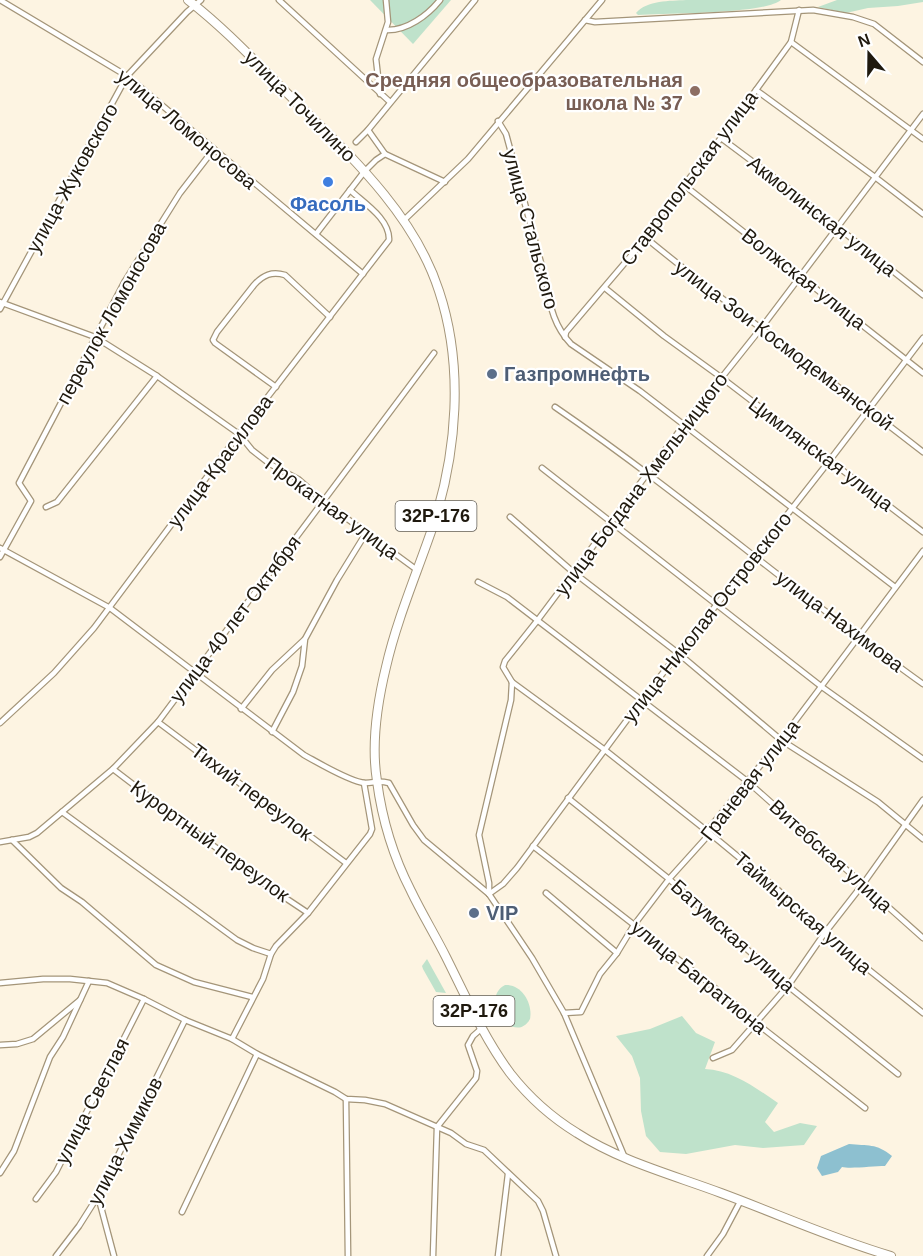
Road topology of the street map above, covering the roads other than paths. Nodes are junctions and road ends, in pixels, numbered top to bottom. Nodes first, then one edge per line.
1 (0, 0) edge
2 (188, 0) edge
3 (279, 0) edge
4 (386, 0) edge
5 (440, 0) edge
6 (475, 0) edge
7 (602, 0) edge
8 (198, 3) edge
9 (799, 10) junction
10 (585, 20) junction
11 (386, 30) junction
12 (791, 42) junction
13 (923, 62) edge
14 (127, 76) junction
15 (756, 90) junction
16 (380, 94) junction
17 (390, 102) junction
18 (923, 114) edge
19 (498, 121) junction
20 (368, 130) junction
21 (911, 130) junction
22 (721, 138) junction
23 (923, 139) edge
24 (356, 141) dead end
25 (214, 149) junction
26 (385, 154) junction
27 (364, 172) junction
28 (875, 177) junction
29 (445, 182) junction
30 (684, 185) junction
31 (350, 190) junction
32 (923, 214) edge
33 (403, 221) junction
34 (837, 227) junction
35 (316, 234) junction
36 (646, 238) junction
37 (363, 273) junction
38 (800, 277) junction
39 (605, 288) junction
40 (923, 295) edge
41 (2, 303) edge
42 (0, 309) edge
43 (330, 317) junction
44 (762, 327) junction
45 (94, 337) junction
46 (565, 337) junction
47 (923, 338) edge
48 (434, 352) dead end
49 (907, 360) junction
50 (923, 373) edge
51 (157, 376) junction
52 (722, 378) junction
53 (276, 387) junction
54 (555, 407) dead end
55 (868, 409) junction
56 (683, 426) junction
57 (239, 434) junction
58 (923, 452) edge
59 (830, 460) junction
60 (542, 468) dead end
61 (648, 474) junction
62 (323, 501) junction
63 (46, 507) dead end
64 (792, 507) junction
65 (510, 517) dead end
66 (610, 522) junction
67 (923, 532) edge
68 (366, 533) junction
69 (2, 549) edge
70 (923, 550) edge
71 (755, 556) junction
72 (0, 557) edge
73 (417, 570) junction
74 (573, 572) junction
75 (478, 582) dead end
76 (895, 587) junction
77 (718, 604) junction
78 (110, 608) junction
79 (537, 621) junction
80 (859, 638) junction
81 (305, 639) junction
82 (678, 653) junction
83 (196, 673) junction
84 (512, 682) junction
85 (923, 684) edge
86 (822, 687) junction
87 (641, 701) junction
88 (242, 709) junction
89 (158, 722) junction
90 (0, 723) edge
91 (272, 732) junction
92 (781, 740) junction
93 (604, 750) junction
94 (923, 759) edge
95 (112, 770) junction
96 (376, 780) junction
97 (747, 781) junction
98 (364, 783) junction
99 (568, 798) junction
100 (923, 800) edge
101 (62, 812) junction
102 (907, 825) junction
103 (708, 831) junction
104 (923, 838) edge
105 (12, 840) junction
106 (0, 842) edge
107 (533, 846) junction
108 (346, 863) junction
109 (669, 879) junction
110 (863, 884) junction
111 (546, 893) dead end
112 (489, 894) junction
113 (308, 913) junction
114 (634, 925) junction
115 (824, 934) junction
116 (923, 938) edge
117 (617, 953) junction
118 (271, 954) junction
119 (89, 981) junction
120 (0, 983) edge
121 (788, 986) junction
122 (252, 997) junction
123 (82, 998) junction
124 (144, 999) junction
125 (564, 1013) junction
126 (923, 1013) edge
127 (185, 1020) junction
128 (756, 1023) junction
129 (483, 1027) junction
130 (232, 1039) junction
131 (0, 1045) edge
132 (257, 1054) junction
133 (713, 1058) dead end
134 (898, 1074) dead end
135 (346, 1099) junction
136 (866, 1108) dead end
137 (437, 1127) junction
138 (625, 1158) junction
139 (0, 1173) edge
140 (508, 1174) junction
141 (99, 1196) junction
142 (36, 1199) dead end
143 (741, 1200) junction
144 (182, 1212) dead end
145 (56, 1256) edge
146 (114, 1256) edge
147 (348, 1256) edge
148 (432, 1256) edge
149 (498, 1256) edge
150 (556, 1256) edge
151 (707, 1256) edge
152 (891, 1256) edge

1 - 14 street, улица Ломоносова
2 - 8 main road, улица Точилино / 32Р-176
3 - 16 street
4 - 11 street
5 - 11 street
6 - 17 street
7 - 10 street
8 - 14 street, улица Жуковского
8 - 27 main road, улица Точилино / 32Р-176
9 - 10 street
9 - 12 street, Ставропольская улица
9 - 13 street
10 - 19 street
11 - 16 street
12 - 15 street, Ставропольская улица
12 - 21 street
14 - 25 street, улица Ломоносова
14 - 41 street, улица Жуковского
15 - 22 street, Ставропольская улица
15 - 28 street
16 - 17 street
17 - 20 street
18 - 21 street, улица Богдана Хмельницкого
19 - 29 street
19 - 46 street, улица Стальского
20 - 24 street
20 - 26 street
21 - 23 street
21 - 28 street, улица Богдана Хмельницкого
22 - 30 street, Ставропольская улица
22 - 34 street, Акмолинская улица
25 - 35 street, улица Ломоносова
25 - 45 street, переулок Ломоносова
26 - 27 street
26 - 29 street
27 - 31 street
27 - 33 main road, улица Точилино / 32Р-176
28 - 32 street
28 - 34 street, улица Богдана Хмельницкого
29 - 33 street
30 - 36 street, Ставропольская улица
30 - 38 street, Волжская улица
31 - 35 street
31 - 37 street, улица Красилова
33 - 73 main road, 32Р-176
34 - 38 street, улица Богдана Хмельницкого
34 - 40 street, Акмолинская улица
35 - 37 street, улица Ломоносова
36 - 39 street, Ставропольская улица
36 - 44 street, улица Зои Космодемьянской
37 - 43 street, улица Красилова
38 - 44 street, улица Богдана Хмельницкого
38 - 49 street, Волжская улица
39 - 46 street, Ставропольская улица
39 - 52 street, Цимлянская улица
41 - 42 street, улица Жуковского
41 - 45 street, Прокатная улица
43 - 53 street, улица Красилова
43 - 53 street
44 - 52 street, улица Богдана Хмельницкого
44 - 55 street, улица Зои Космодемьянской
45 - 51 street, Прокатная улица
45 - 69 street, переулок Ломоносова
46 - 56 street
47 - 49 street, улица Николая Островского
48 - 62 street, улица 40 лет Октября
49 - 50 street, Волжская улица
49 - 55 street, улица Николая Островского
51 - 57 street, Прокатная улица
51 - 63 street
52 - 56 street, улица Богдана Хмельницкого
52 - 59 street, Цимлянская улица
53 - 57 street, улица Красилова
54 - 61 street, улица Нахимова
55 - 58 street, улица Зои Космодемьянской
55 - 59 street, улица Николая Островского
56 - 61 street, улица Богдана Хмельницкого
56 - 64 street
57 - 62 street, Прокатная улица
57 - 78 street, улица Красилова
59 - 64 street, улица Николая Островского
59 - 67 street, Цимлянская улица
60 - 66 street
61 - 66 street, улица Богдана Хмельницкого
61 - 71 street, улица Нахимова
62 - 68 street, Прокатная улица
62 - 83 street, улица 40 лет Октября
64 - 71 street, улица Николая Островского
64 - 76 street
65 - 74 street
66 - 74 street, улица Богдана Хмельницкого
66 - 77 street
68 - 73 street, Прокатная улица
68 - 81 street
69 - 72 street
69 - 78 street
70 - 76 street, Граневая улица
71 - 77 street, улица Николая Островского
71 - 80 street, улица Нахимова
73 - 96 main road, 32Р-176
74 - 79 street, улица Богдана Хмельницкого
74 - 82 street
75 - 79 street, Витебская улица
76 - 80 street, Граневая улица
77 - 82 street, улица Николая Островского
77 - 86 street
78 - 83 street
78 - 90 street, улица Красилова
79 - 84 street, улица Богдана Хмельницкого
79 - 87 street, Витебская улица
80 - 85 street, улица Нахимова
80 - 86 street, Граневая улица
81 - 88 street
81 - 91 street
82 - 87 street, улица Николая Островского
82 - 92 street
83 - 88 street
83 - 89 street, улица 40 лет Октября
84 - 93 street, Таймырская улица
84 - 112 street, улица Богдана Хмельницкого
86 - 92 street, Граневая улица
86 - 94 street
87 - 93 street, улица Николая Островского
87 - 97 street, Витебская улица
88 - 91 street
89 - 95 street, улица 40 лет Октября
89 - 108 street, Тихий переулок
91 - 98 street
92 - 97 street, Граневая улица
92 - 102 street
93 - 99 street, улица Николая Островского
93 - 103 street, Таймырская улица
95 - 101 street, улица 40 лет Октября
95 - 113 street, Курортный переулок
96 - 98 street
96 - 112 street
96 - 129 main road, 32Р-176
97 - 103 street, Граневая улица
97 - 110 street, Витебская улица
98 - 108 street
99 - 107 street, улица Николая Островского
99 - 109 street, Батумская улица
100 - 102 street
101 - 105 street, улица 40 лет Октября
101 - 118 street
102 - 104 street
102 - 110 street
103 - 109 street, Граневая улица
103 - 115 street, Таймырская улица
105 - 106 street, улица 40 лет Октября
105 - 122 street
107 - 112 street, улица Николая Островского
107 - 114 street, улица Багратиона
108 - 113 street
109 - 114 street, Граневая улица
109 - 121 street, Батумская улица
110 - 115 street
110 - 116 street, Витебская улица
111 - 117 street
112 - 125 street
113 - 118 street
114 - 117 street, Граневая улица
114 - 128 street, улица Багратиона
115 - 121 street
115 - 126 street, Таймырская улица
117 - 125 street, Граневая улица
118 - 122 street
119 - 120 street
119 - 123 street
119 - 124 street
121 - 128 street
121 - 134 street, Батумская улица
122 - 130 street
123 - 131 street
123 - 139 street
124 - 127 street
124 - 142 street, улица Светлая
125 - 138 street
127 - 130 street
127 - 141 street, улица Химиков
128 - 133 street
128 - 136 street, улица Багратиона
129 - 137 street
129 - 138 main road, 32Р-176
130 - 132 street
132 - 135 street
132 - 144 street
135 - 137 street
135 - 147 street
137 - 140 street
137 - 148 street
138 - 143 main road, 32Р-176
140 - 149 street
140 - 150 street
141 - 145 street, улица Химиков
141 - 146 street
143 - 151 street
143 - 152 main road, 32Р-176

